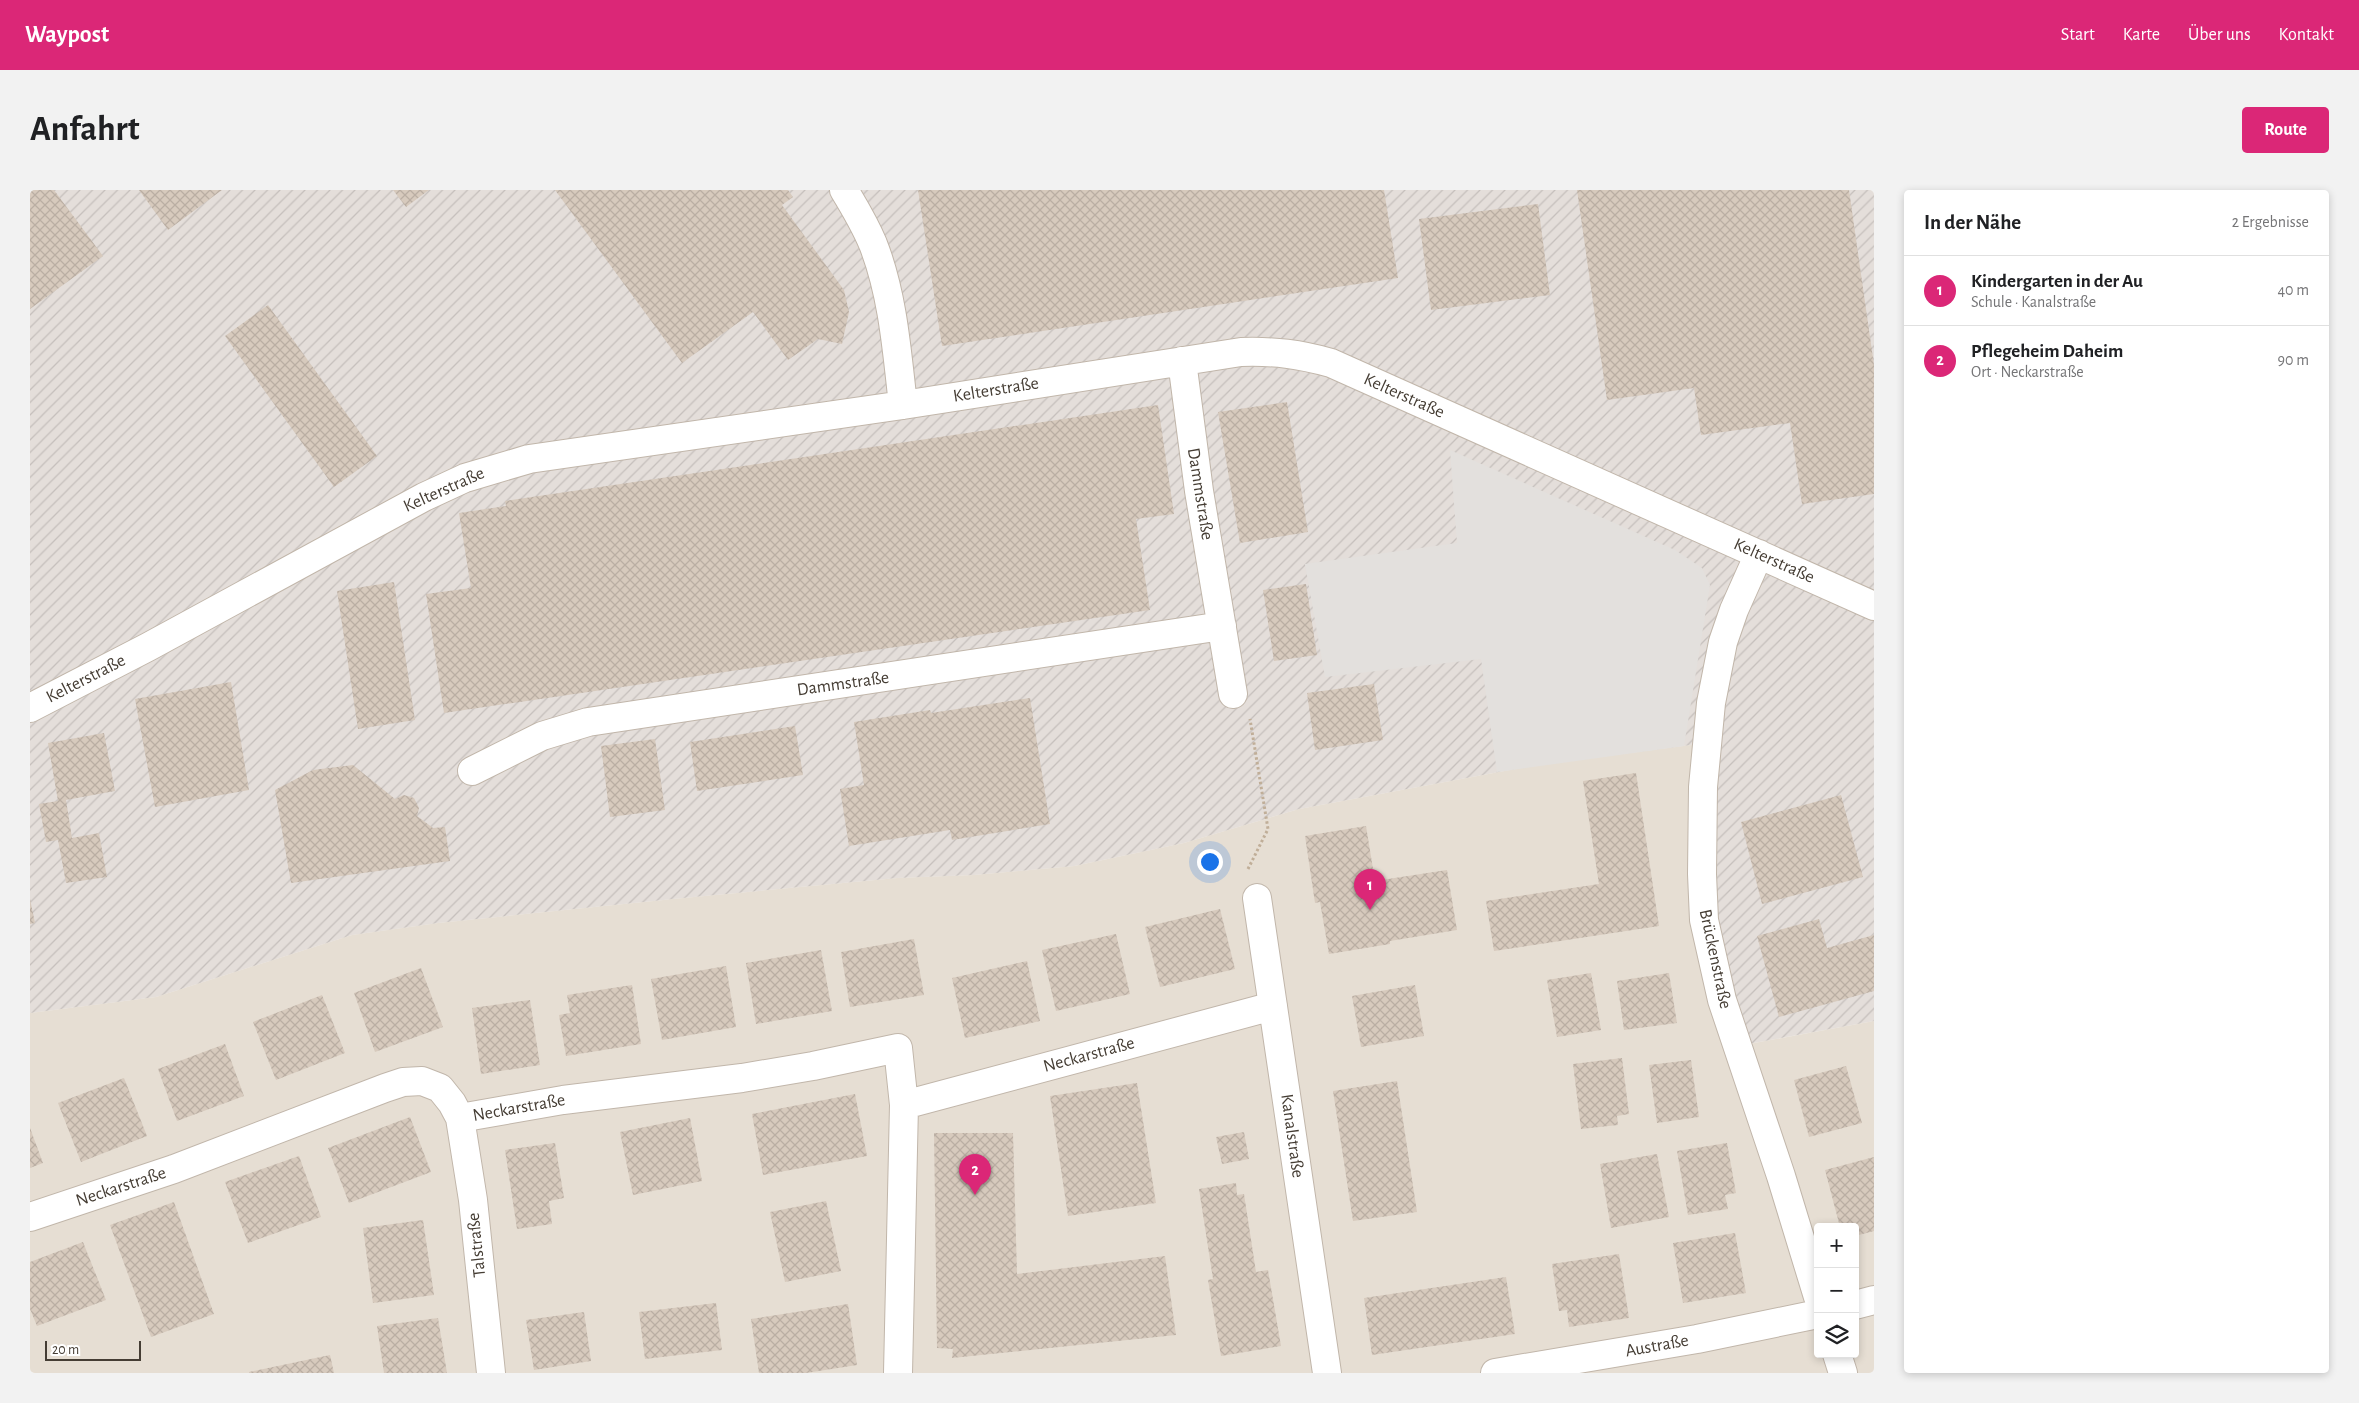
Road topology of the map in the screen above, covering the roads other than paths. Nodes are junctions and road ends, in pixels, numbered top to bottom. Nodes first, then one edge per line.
1 (844, 190) edge
2 (1182, 361) junction
3 (902, 405) junction
4 (1759, 554) junction
5 (1874, 606) edge
6 (1222, 626) junction
7 (1233, 694) road end
8 (30, 708) edge
9 (472, 771) dead end
10 (1257, 898) road end
11 (1273, 1006) junction
12 (904, 1105) junction
13 (460, 1118) junction
14 (30, 1217) edge
15 (1814, 1285) edge
16 (1874, 1300) edge
17 (1859, 1304) edge
18 (1814, 1315) edge
19 (1838, 1358) edge
20 (491, 1373) edge
21 (898, 1373) edge
22 (1327, 1373) edge
23 (1495, 1373) edge
24 (1843, 1373) edge

1 - 3 street
2 - 3 street, Kelterstraße
2 - 4 street, Kelterstraße
2 - 6 street, Dammstraße
3 - 8 street, Kelterstraße
4 - 5 street, Kelterstraße
4 - 15 street, Brückenstraße
6 - 7 street, Dammstraße
6 - 9 street, Dammstraße
10 - 11 street, Kanalstraße
11 - 12 street, Neckarstraße
11 - 22 street, Kanalstraße
12 - 13 street, Neckarstraße
12 - 21 street, Neckarstraße
13 - 14 street, Neckarstraße
13 - 20 street, Talstraße
16 - 17 street
18 - 23 street, Austraße
19 - 24 street

